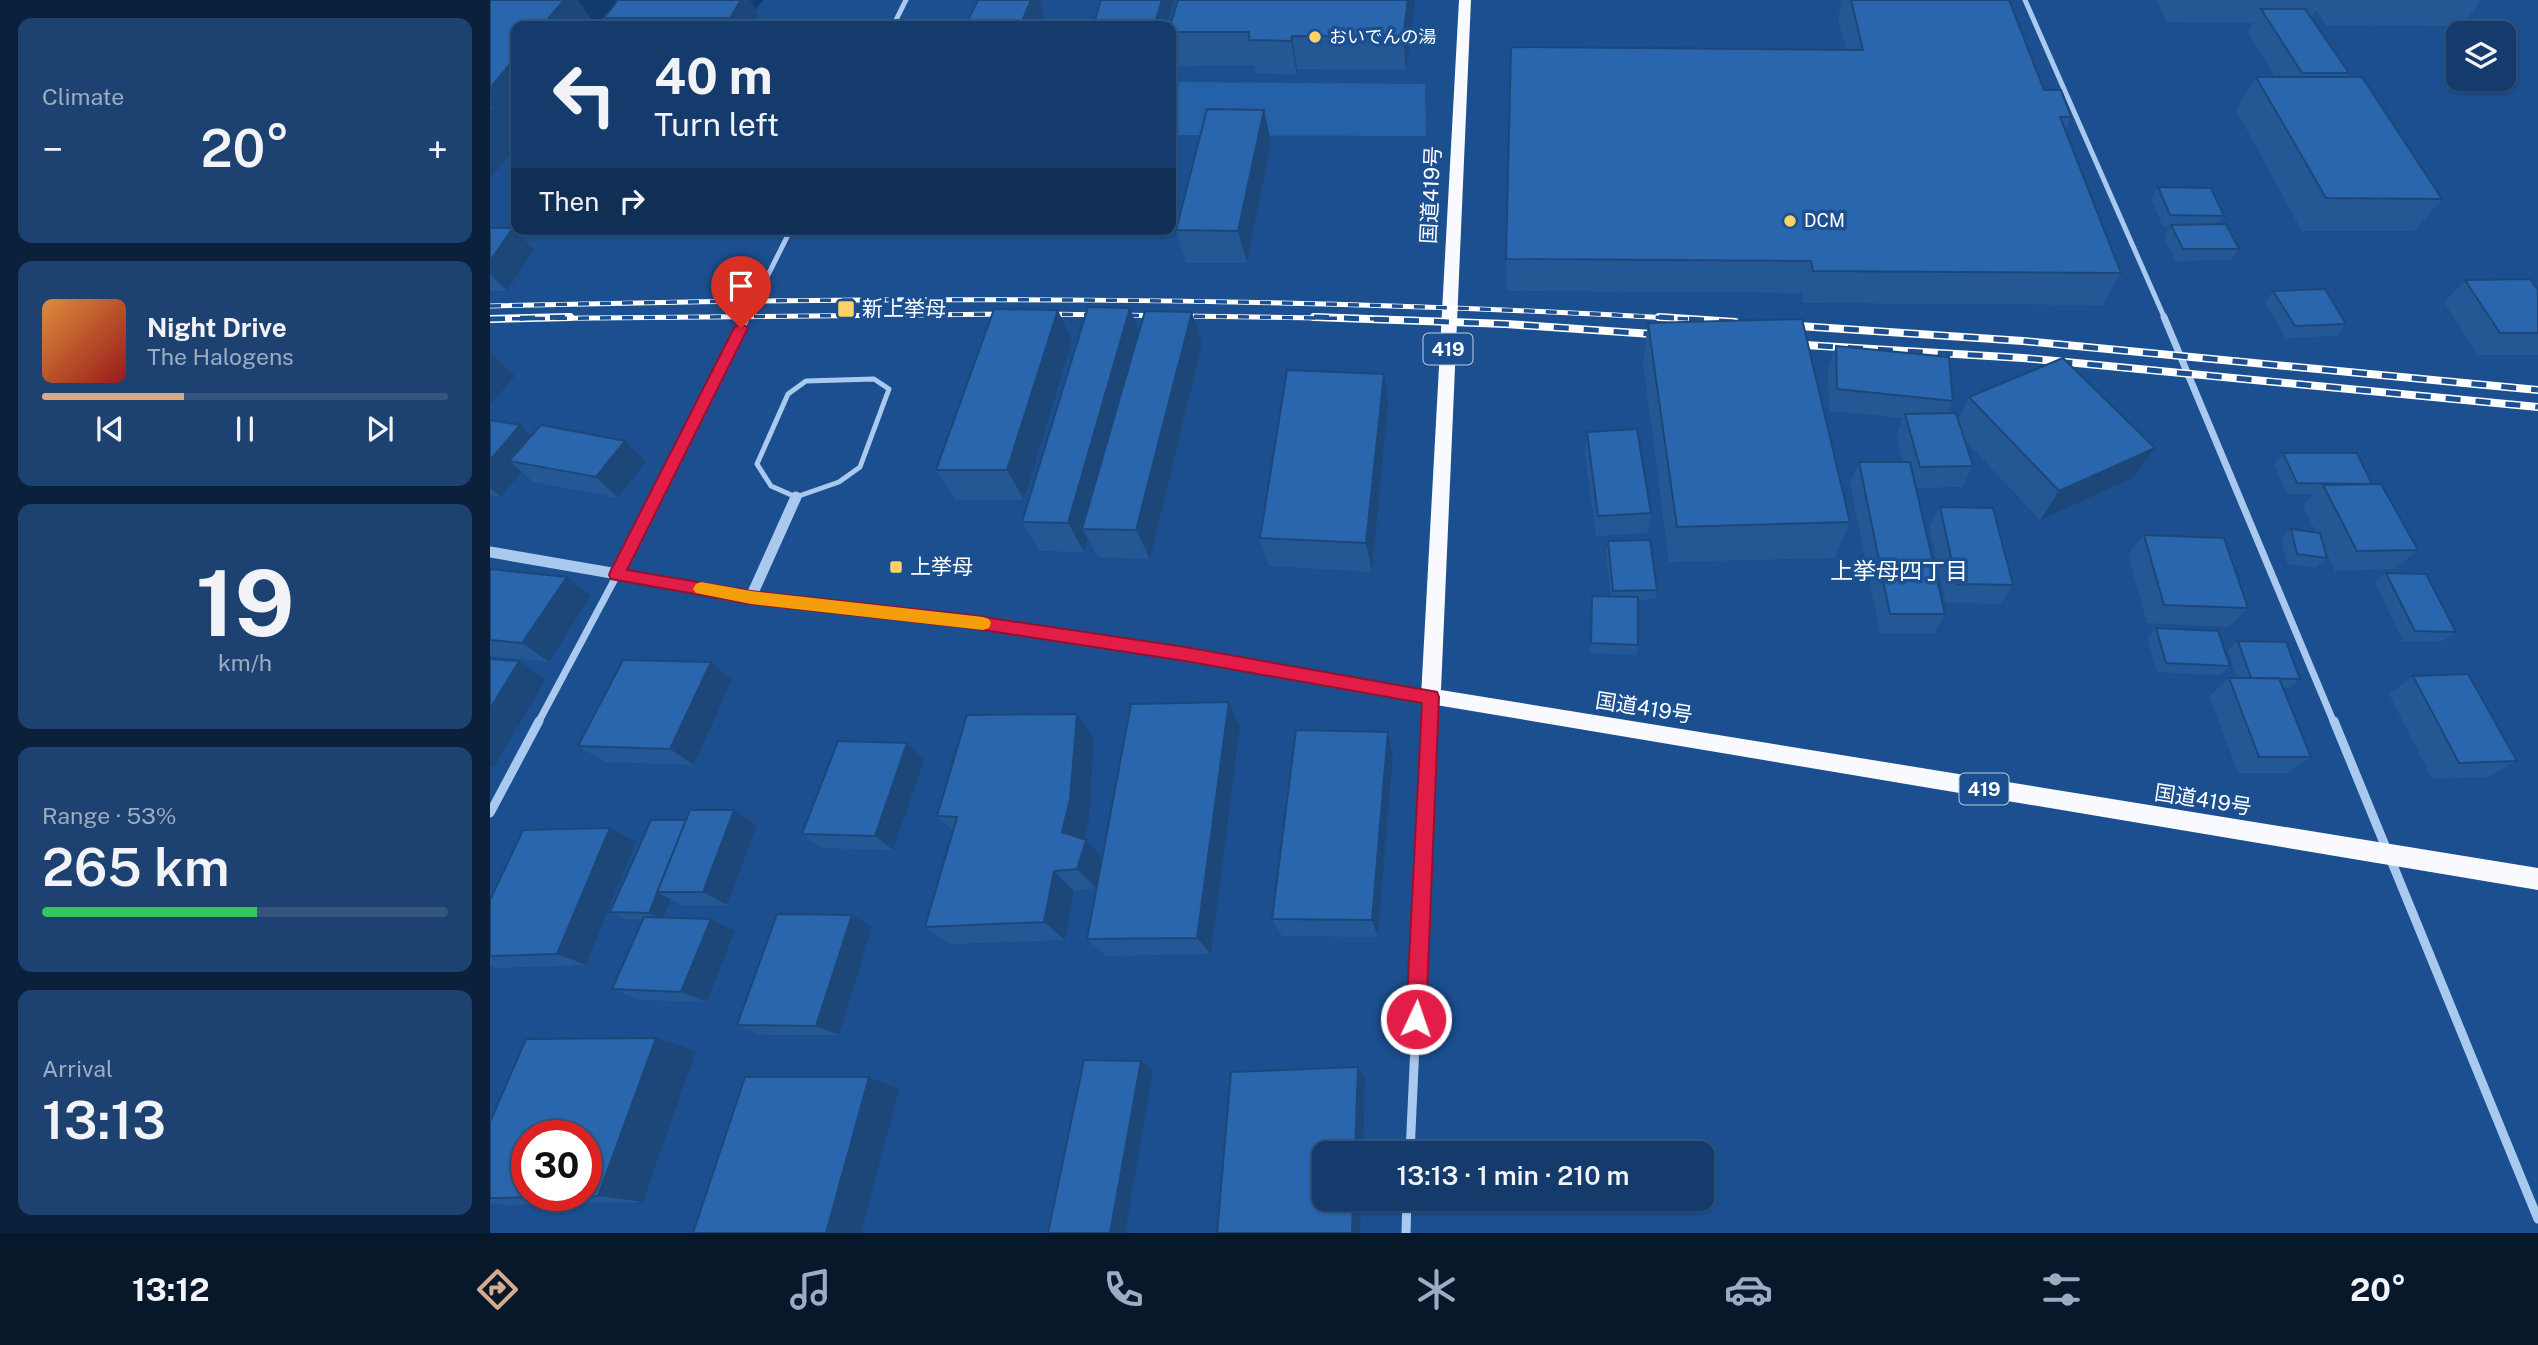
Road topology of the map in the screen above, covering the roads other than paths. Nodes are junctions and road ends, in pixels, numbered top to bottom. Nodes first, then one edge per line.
1 (1465, 0) edge
2 (2025, 0) edge
3 (905, 1) edge
4 (895, 21) edge
5 (788, 235) edge
6 (796, 497) junction
7 (490, 552) edge
8 (617, 575) junction
9 (751, 597) junction
10 (1431, 697) junction
11 (490, 813) edge
12 (2390, 856) junction
13 (2538, 878) edge
14 (1411, 1141) edge
15 (1407, 1211) edge
16 (2538, 1219) edge
17 (1406, 1233) edge

1 - 10 highway, 国道419号 / 419
2 - 12 street
3 - 4 street
5 - 8 street
6 - 6 lane
6 - 9 street
7 - 8 street
8 - 9 street
8 - 11 street
9 - 10 street
10 - 12 highway, 国道419号 / 419
10 - 14 street
12 - 13 highway, 国道419号 / 419
12 - 16 street
15 - 17 street

